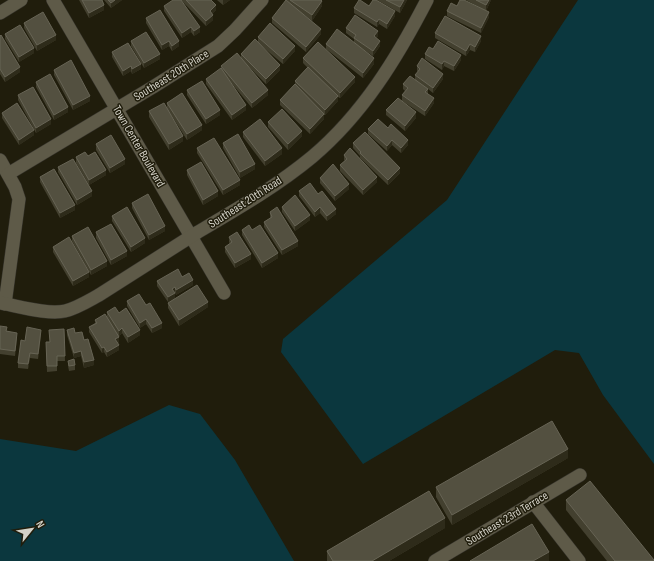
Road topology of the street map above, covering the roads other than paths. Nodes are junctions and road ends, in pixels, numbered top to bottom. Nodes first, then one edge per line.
1 (21, 0) edge
2 (53, 0) edge
3 (262, 0) edge
4 (427, 0) edge
5 (0, 13) edge
6 (117, 109) junction
7 (0, 160) edge
8 (8, 174) junction
9 (192, 236) junction
10 (224, 293) dead end
11 (2, 303) edge
12 (580, 475) dead end
13 (533, 502) junction
14 (435, 561) edge
15 (579, 561) edge

1 - 5 street
2 - 6 street, Town Center Boulevard
3 - 6 street, Southeast 20th Place
4 - 9 street, Southeast 20th Road
6 - 8 street, Southeast 20th Place
6 - 9 street, Town Center Boulevard
7 - 8 street
8 - 11 street
9 - 10 street, Town Center Boulevard
9 - 11 street, Southeast 20th Road
12 - 13 street, Southeast 23rd Terrace
13 - 14 street, Southeast 23rd Terrace
13 - 15 street

